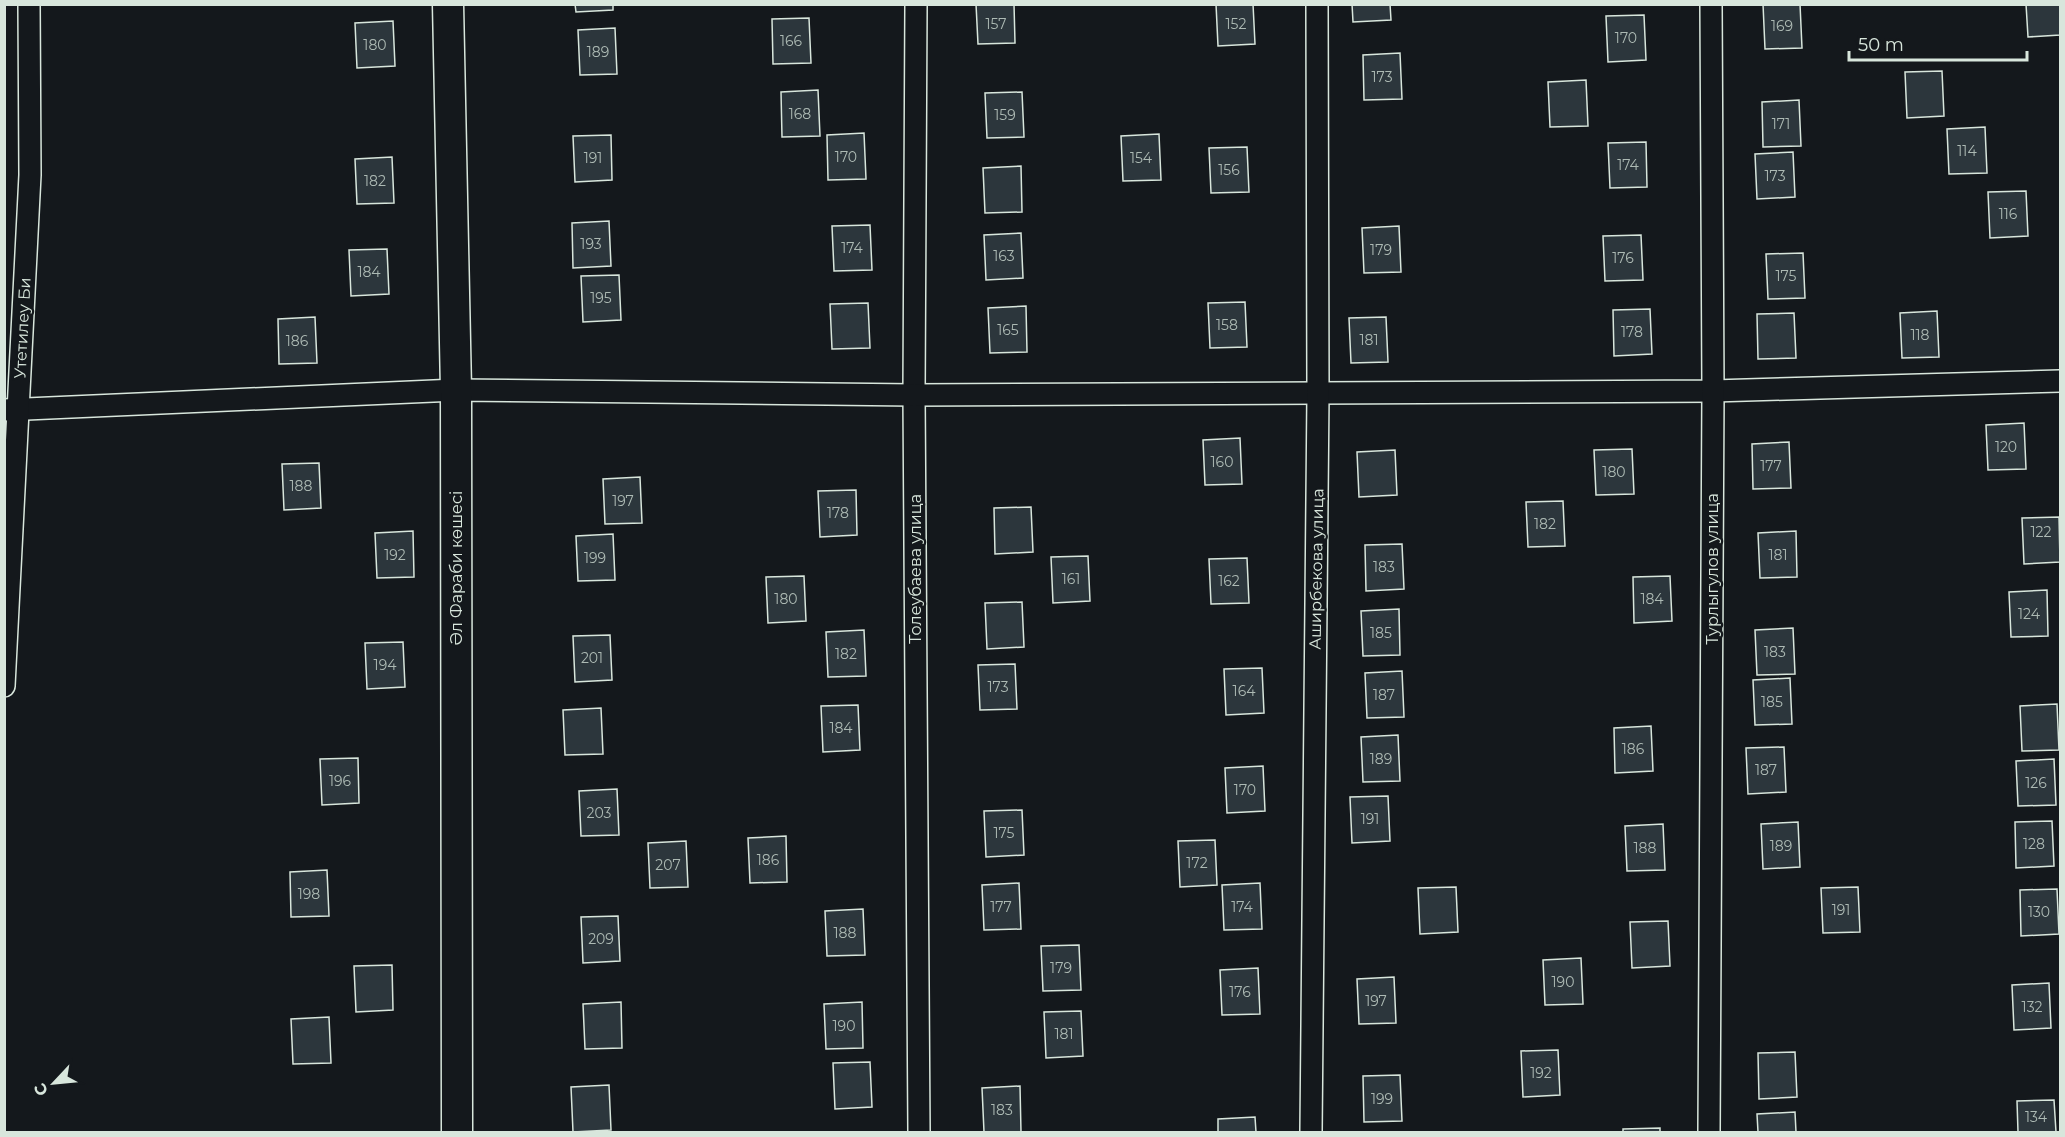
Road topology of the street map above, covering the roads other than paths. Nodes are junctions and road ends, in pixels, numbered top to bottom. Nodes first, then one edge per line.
1 (29, 4) edge
2 (448, 4) edge
3 (916, 4) edge
4 (1317, 4) edge
5 (1711, 4) edge
6 (2061, 381) edge
7 (456, 390) junction
8 (1713, 391) junction
9 (1318, 393) junction
10 (914, 395) junction
11 (11, 410) edge
12 (4, 686) edge
13 (457, 1132) edge
14 (919, 1132) edge
15 (1311, 1132) edge
16 (1709, 1132) edge

1 - 11 street, Утетилеу Би
2 - 7 street, Әл Фараби көшесі
3 - 10 street, Толеубаева улица
4 - 9 street, Аширбекова улица
5 - 8 street, Турлыгулов улица
6 - 8 street
7 - 10 street
7 - 11 street
7 - 13 street, Әл Фараби көшесі
8 - 9 street
8 - 16 street, Турлыгулов улица
9 - 10 street
9 - 15 street, Аширбекова улица
10 - 14 street, Толеубаева улица
11 - 12 street, Утетилеу Би

